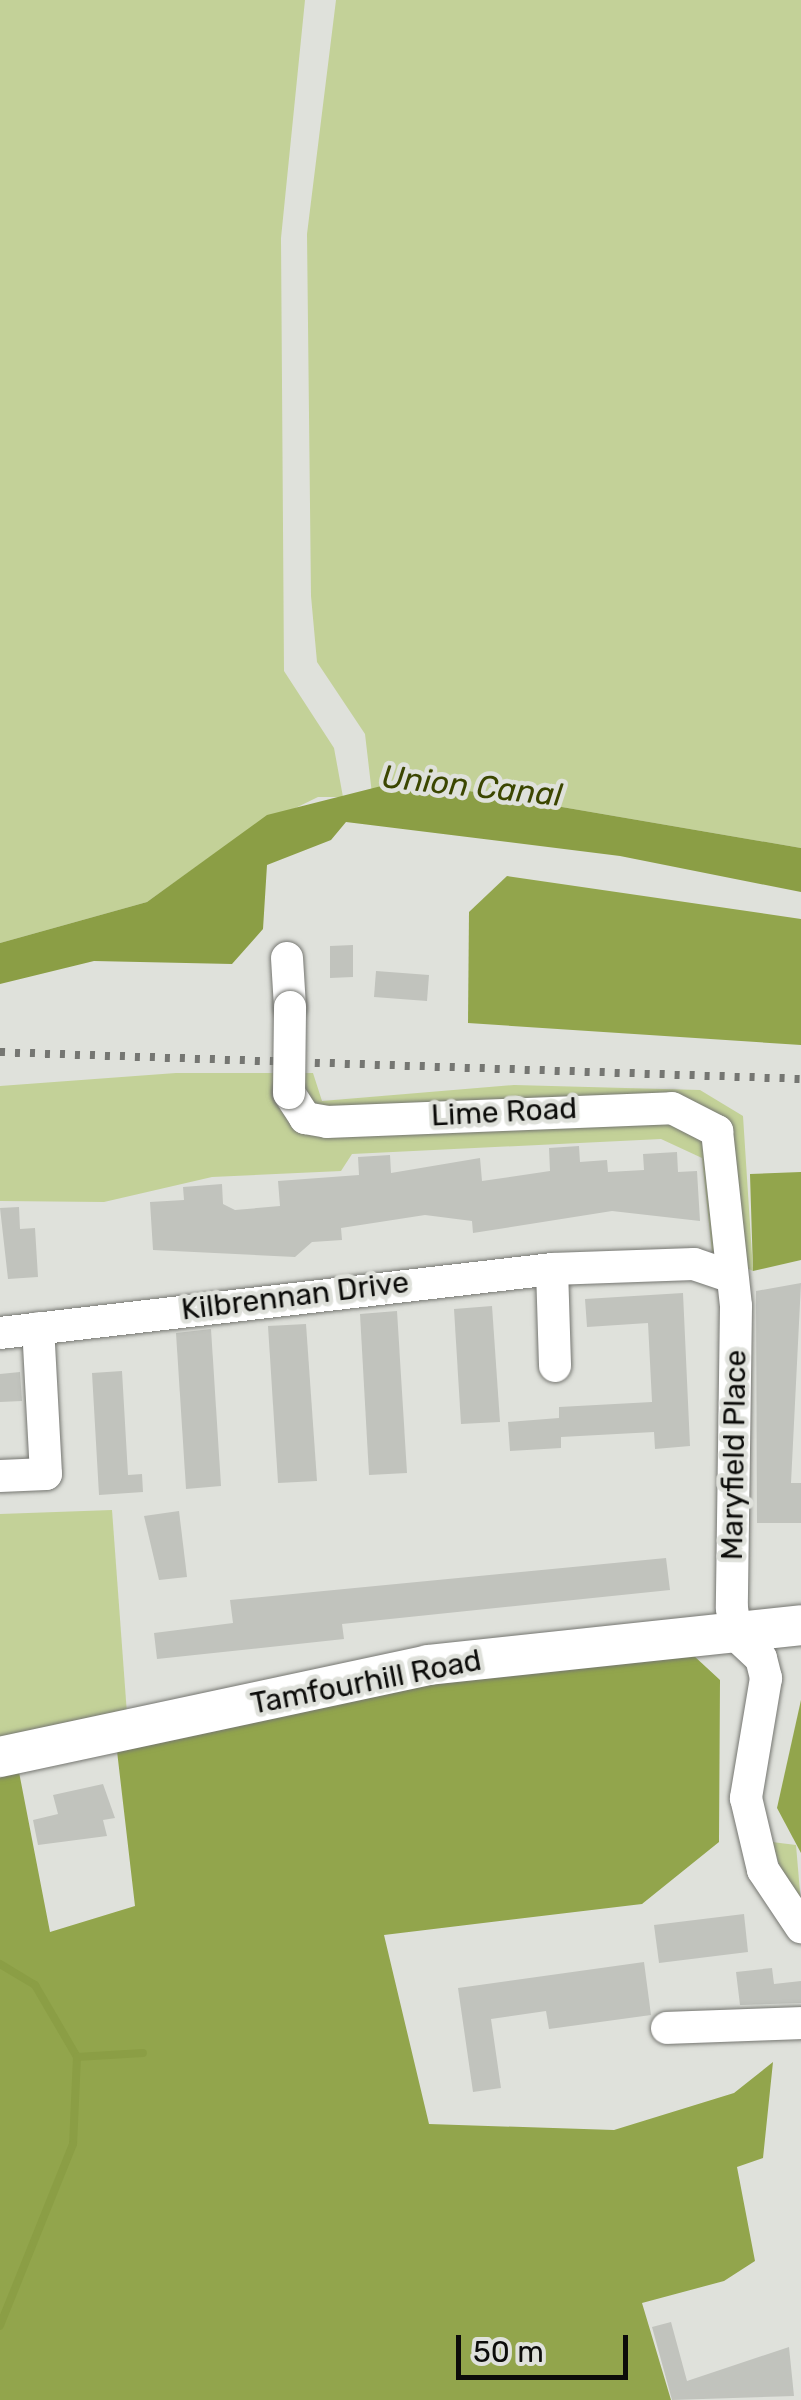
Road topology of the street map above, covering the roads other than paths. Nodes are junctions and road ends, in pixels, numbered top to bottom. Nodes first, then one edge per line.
1 (287, 958) dead end
2 (552, 1269) junction
3 (728, 1276) junction
4 (38, 1328) junction
5 (0, 1333) edge
6 (556, 1366) dead end
7 (0, 1476) edge
8 (801, 1624) edge
9 (736, 1635) junction
10 (0, 1757) edge
11 (801, 1927) edge
12 (801, 2023) edge
13 (667, 2028) dead end

1 - 3 street, Lime Road, bridge
2 - 3 street, Kilbrennan Drive
2 - 4 street, Kilbrennan Drive
2 - 6 street
3 - 9 street, Maryfield Place
4 - 5 street, Kilbrennan Drive
4 - 7 street
8 - 9 main road, Tamfourhill Road
9 - 10 main road, Tamfourhill Road
9 - 11 street
12 - 13 street

